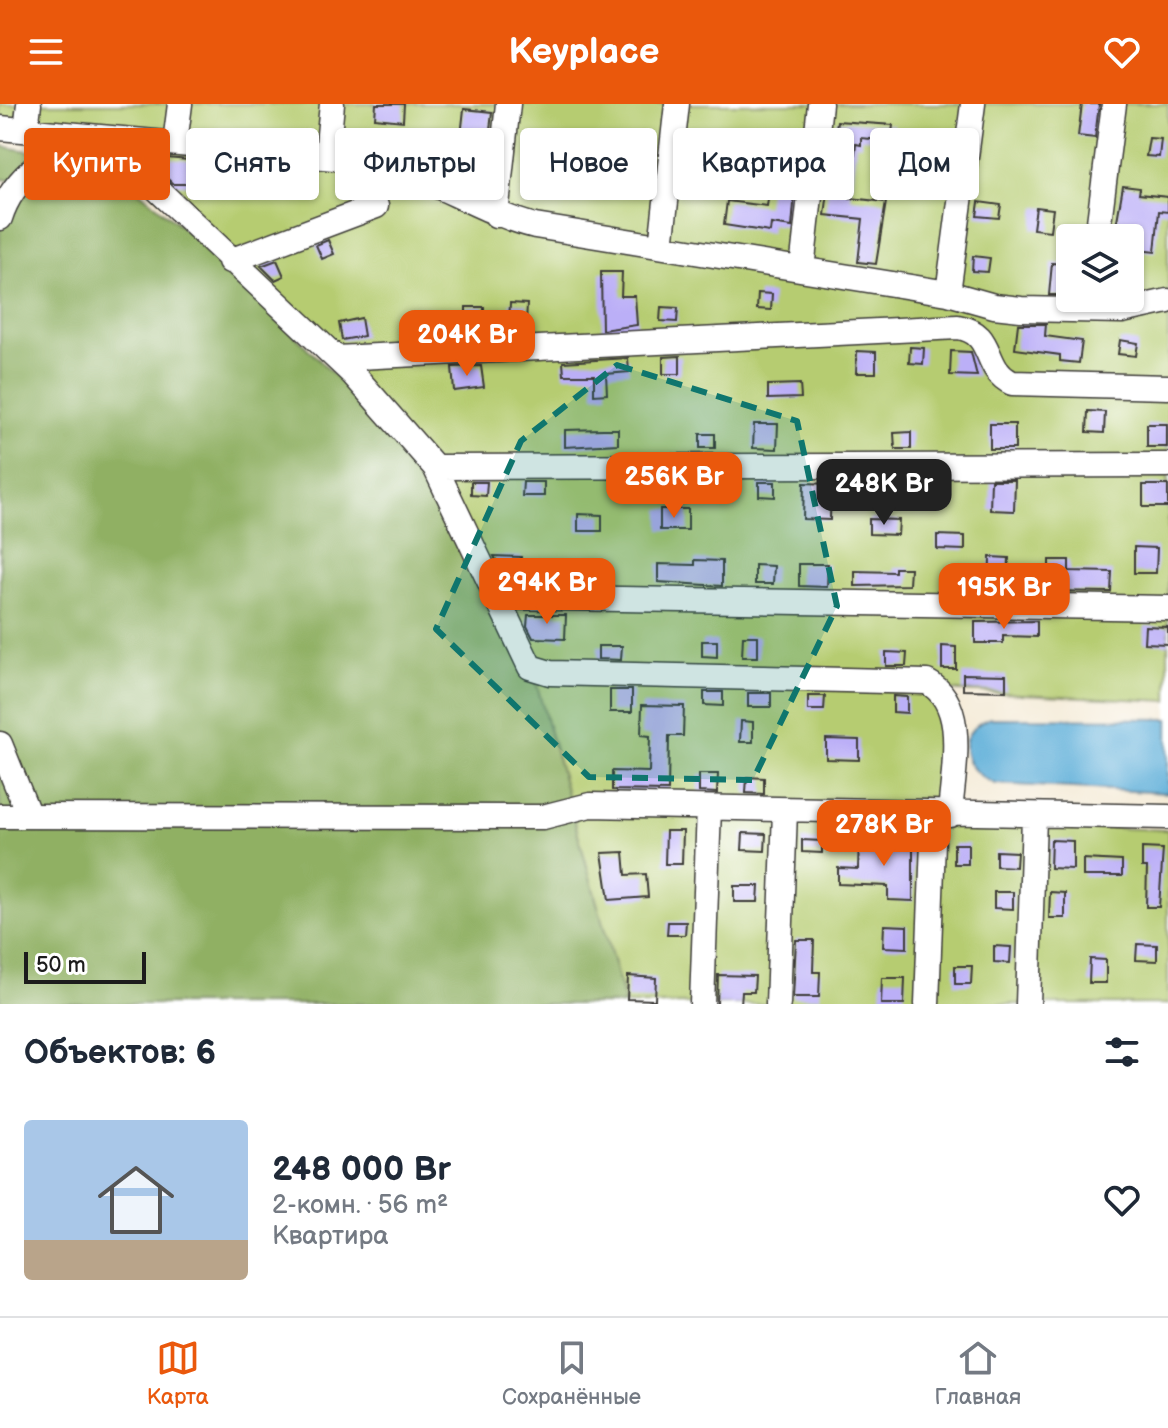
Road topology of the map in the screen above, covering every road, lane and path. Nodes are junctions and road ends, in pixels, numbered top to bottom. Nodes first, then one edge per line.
1 (29, 104) edge
2 (180, 104) edge
3 (332, 104) edge
4 (508, 104) edge
5 (677, 104) edge
6 (820, 104) edge
7 (973, 104) edge
8 (1114, 104) edge
9 (0, 128) edge
10 (26, 128) edge
11 (24, 130) edge
12 (170, 143) edge
13 (175, 143) junction
14 (327, 155) junction
15 (24, 176) edge
16 (165, 200) edge
17 (376, 206) dead end
18 (496, 215) junction
19 (0, 218) edge
20 (1099, 224) edge
21 (661, 246) junction
22 (230, 261) junction
23 (802, 269) junction
24 (948, 293) junction
25 (1168, 301) edge
26 (1056, 306) edge
27 (1144, 308) edge
28 (337, 358) junction
29 (1168, 387) edge
30 (1168, 465) edge
31 (435, 467) junction
32 (500, 597) junction
33 (1168, 608) edge
34 (0, 744) edge
35 (709, 808) junction
36 (785, 811) junction
37 (942, 814) junction
38 (0, 816) edge
39 (29, 816) junction
40 (1034, 817) junction
41 (1168, 817) edge
42 (702, 1004) edge
43 (778, 1004) edge
44 (927, 1004) edge
45 (1028, 1004) edge

1 - 10 lane
2 - 13 lane
3 - 14 lane
4 - 18 lane
5 - 21 lane
6 - 23 lane
7 - 24 lane
8 - 20 lane
9 - 11 lane
12 - 13 lane
13 - 14 lane
14 - 18 lane
15 - 19 lane
16 - 22 lane
17 - 22 lane
18 - 21 lane
21 - 23 lane
22 - 28 lane
23 - 24 lane
24 - 26 lane
25 - 27 lane
28 - 29 lane
28 - 31 lane
30 - 31 lane
31 - 32 lane
32 - 33 lane
32 - 37 lane
34 - 39 lane
35 - 36 lane
35 - 39 lane
35 - 42 lane
36 - 37 lane
36 - 43 lane
37 - 40 lane
37 - 44 lane
38 - 39 lane
40 - 41 lane
40 - 45 lane

